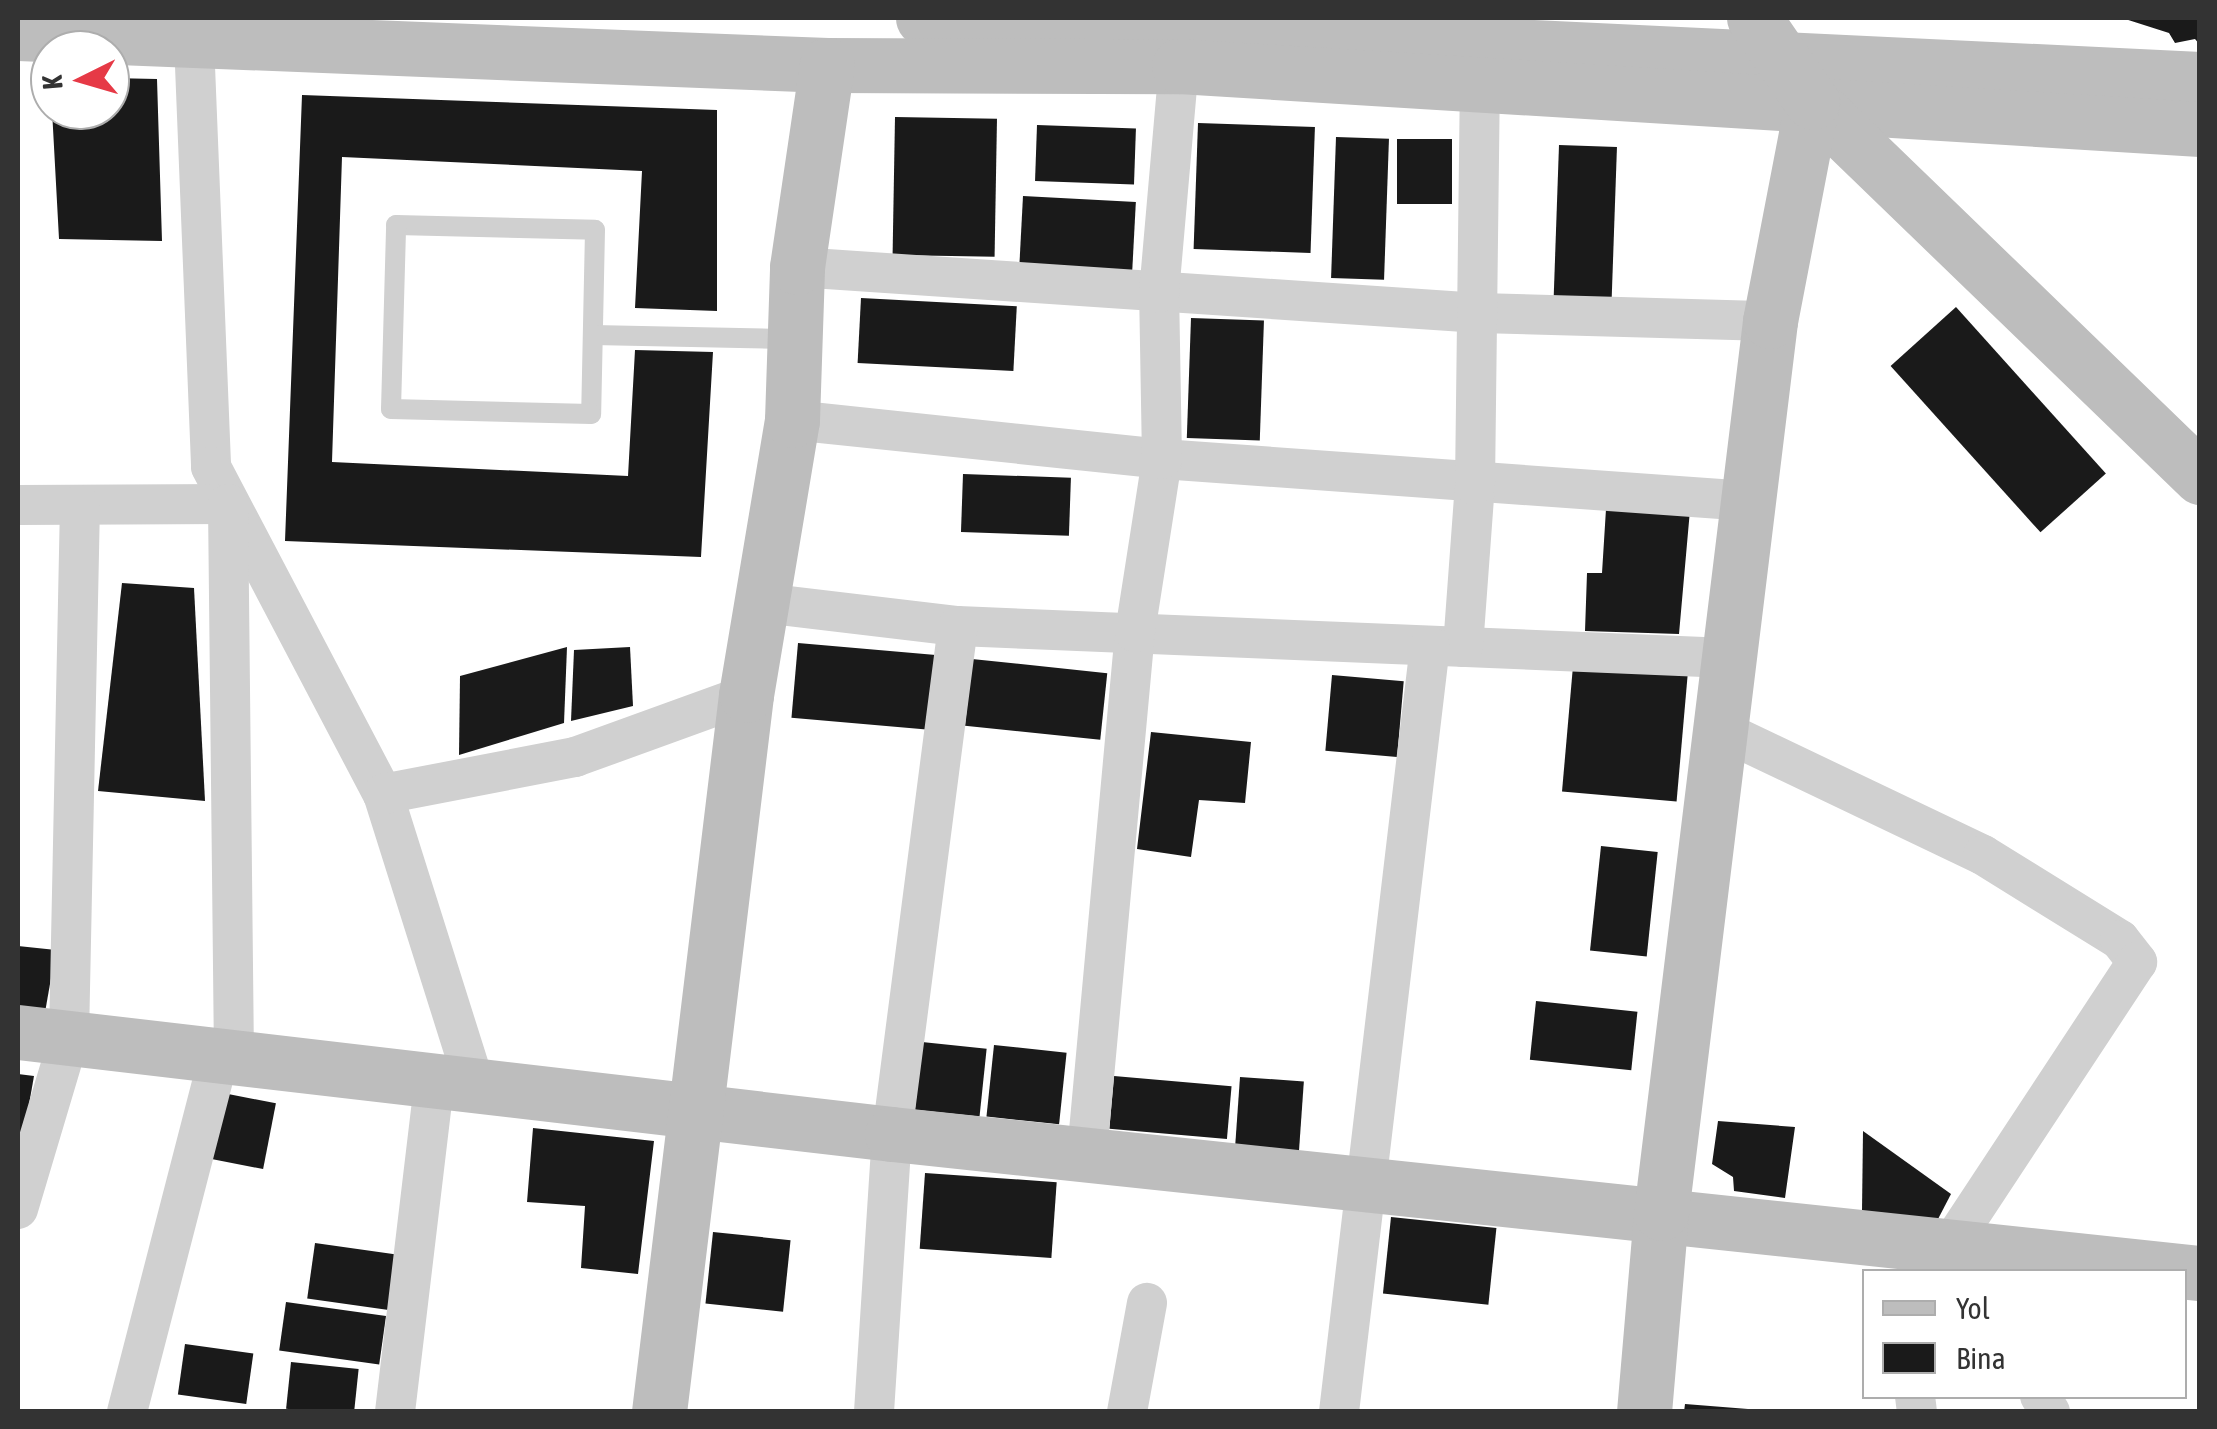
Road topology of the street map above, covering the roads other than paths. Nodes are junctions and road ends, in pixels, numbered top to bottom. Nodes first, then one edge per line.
1 (923, 18) edge
2 (192, 29) edge
3 (1463, 29) edge
4 (18, 33) edge
5 (1059, 36) edge
6 (1178, 37) edge
7 (1784, 58) edge
8 (827, 65) junction
9 (2200, 79) edge
10 (1480, 86) junction
11 (2200, 129) edge
12 (797, 267) junction
13 (1159, 293) junction
14 (1479, 313) junction
15 (1770, 321) junction
16 (592, 335) junction
17 (794, 340) junction
18 (792, 420) junction
19 (1162, 459) junction
20 (2200, 476) edge
21 (1475, 485) junction
22 (1748, 501) junction
23 (228, 504) junction
24 (18, 505) edge
25 (80, 505) junction
26 (764, 603) junction
27 (958, 626) junction
28 (1134, 632) junction
29 (1446, 646) junction
30 (1728, 658) junction
31 (746, 695) junction
32 (1721, 730) junction
33 (383, 794) junction
34 (43, 1035) edge
35 (226, 1059) junction
36 (455, 1081) junction
37 (694, 1106) junction
38 (892, 1134) junction
39 (1087, 1153) junction
40 (1366, 1182) junction
41 (18, 1209) edge
42 (1661, 1212) junction
43 (1944, 1264) edge
44 (2104, 1269) edge
45 (1148, 1303) dead end
46 (127, 1412) edge
47 (394, 1412) edge
48 (659, 1412) edge
49 (874, 1412) edge
50 (1128, 1412) edge
51 (1339, 1412) edge
52 (1644, 1412) edge

1 - 5 street
2 - 4 street
2 - 8 street
2 - 23 street
3 - 6 street
3 - 7 street
5 - 6 street
5 - 8 street
6 - 10 street
6 - 13 street
7 - 9 street
7 - 10 street
7 - 11 street
7 - 15 street
7 - 20 street
8 - 12 street
10 - 14 street
12 - 13 street
12 - 17 street
13 - 14 street
13 - 19 street
14 - 15 street
14 - 21 street
15 - 22 street
16 - 16 lane
16 - 17 lane
17 - 18 street
18 - 19 street
18 - 26 street
19 - 21 street
19 - 28 street
21 - 22 street
21 - 29 street
22 - 30 street
23 - 25 street
23 - 33 street
23 - 35 street
24 - 25 street
25 - 34 street
26 - 27 street
26 - 31 street
27 - 28 street
27 - 38 street
28 - 29 street
28 - 39 street
29 - 30 street
29 - 40 street
30 - 32 street
31 - 33 street
31 - 37 street
32 - 42 street
32 - 43 street
33 - 36 street
34 - 35 street
34 - 41 street
35 - 36 street
35 - 46 street
36 - 37 street
36 - 47 street
37 - 38 street
37 - 48 street
38 - 39 street
38 - 49 street
39 - 40 street
40 - 42 street
40 - 51 street
42 - 43 street
42 - 52 street
43 - 44 street
45 - 50 street

